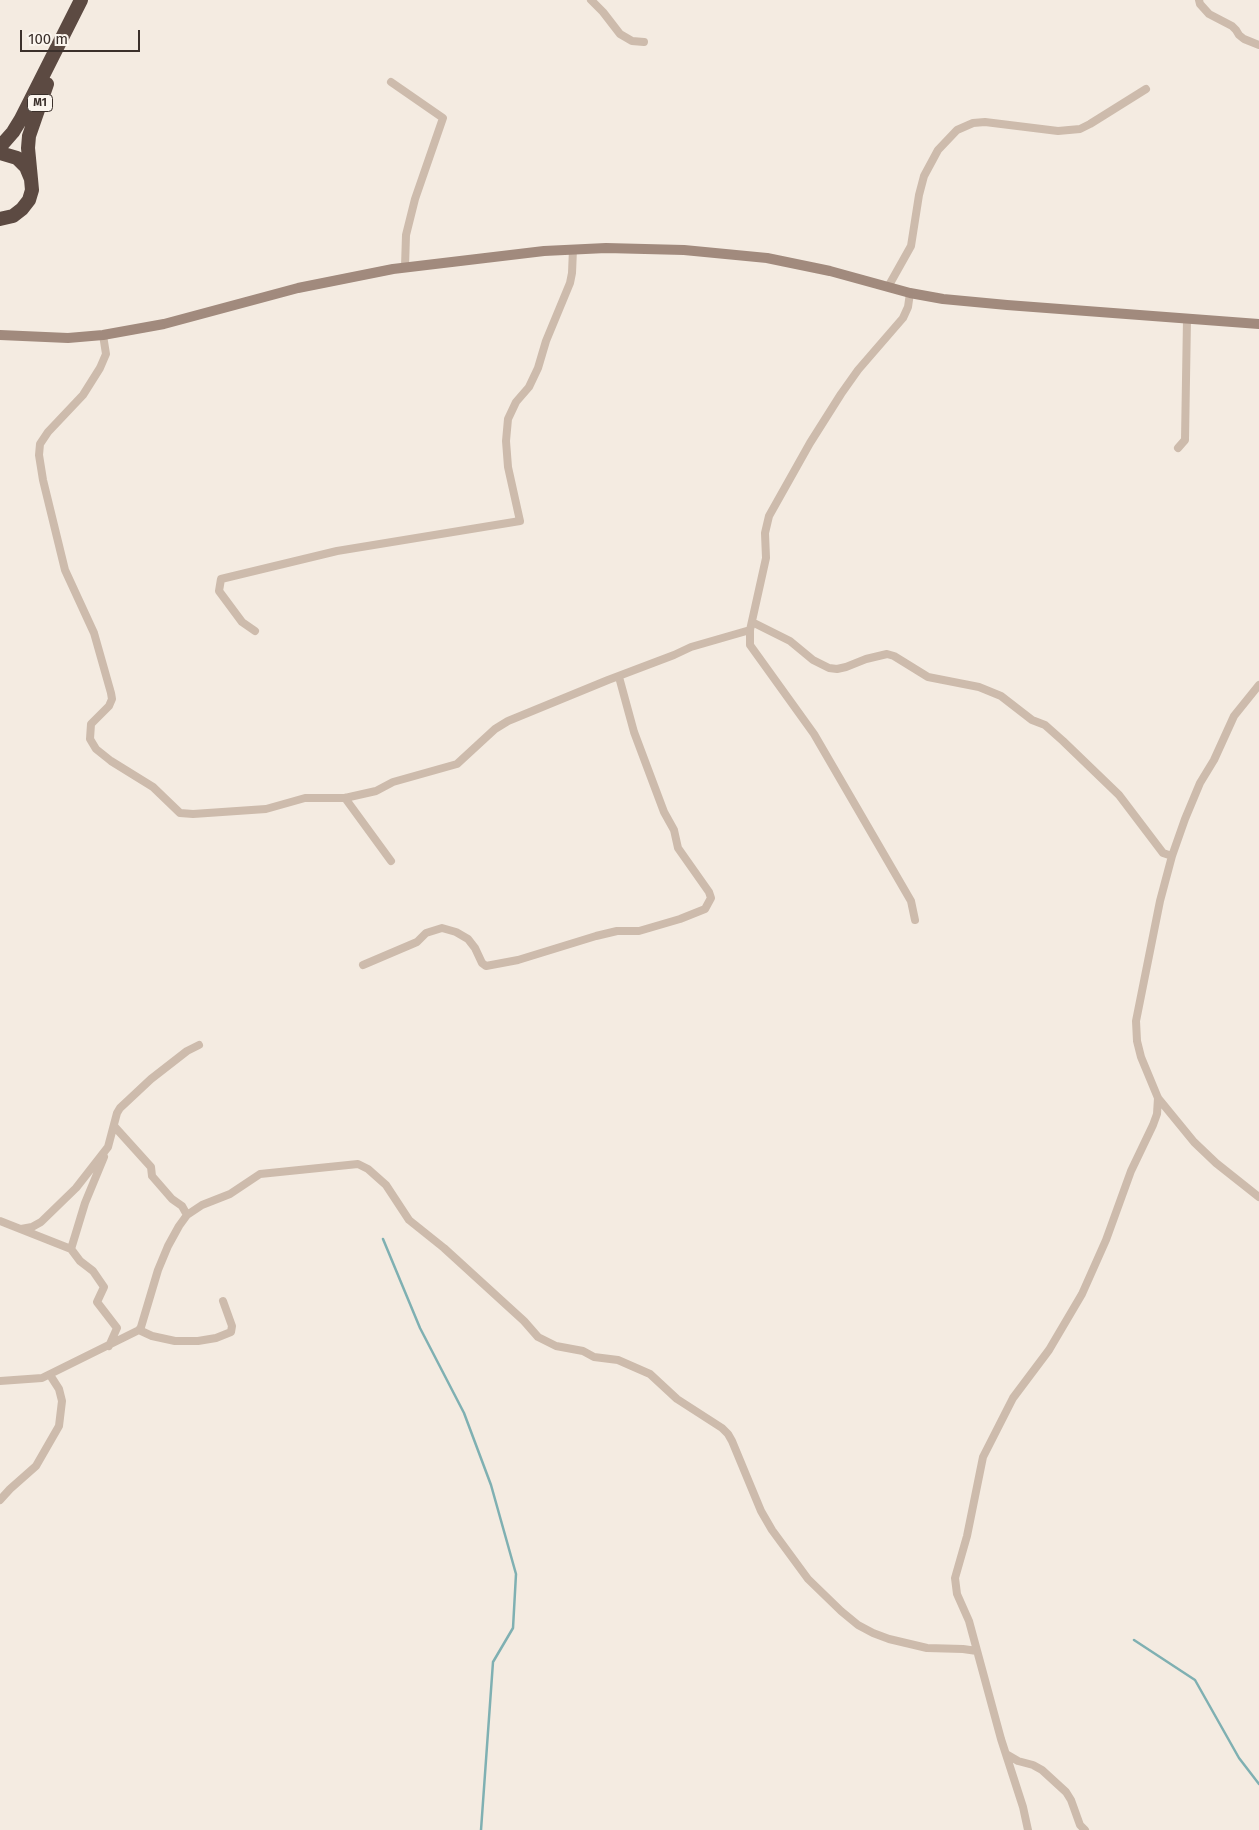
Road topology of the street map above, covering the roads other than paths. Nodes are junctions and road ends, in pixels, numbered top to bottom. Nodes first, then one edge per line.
1 (81, 0) edge
2 (591, 0) edge
3 (1199, 0) edge
4 (67, 29) junction
5 (644, 42) dead end
6 (1259, 45) edge
7 (391, 82) dead end
8 (1146, 89) dead end
9 (0, 147) edge
10 (0, 153) edge
11 (31, 179) junction
12 (6, 217) edge
13 (0, 226) edge
14 (573, 249) junction
15 (405, 267) junction
16 (888, 287) junction
17 (910, 293) junction
18 (1187, 319) junction
19 (1259, 324) edge
20 (0, 335) edge
21 (104, 335) junction
22 (1178, 448) dead end
23 (751, 626) junction
24 (254, 631) dead end
25 (619, 677) junction
26 (1259, 685) edge
27 (345, 798) junction
28 (1172, 856) junction
29 (391, 861) dead end
30 (915, 920) dead end
31 (363, 965) dead end
32 (199, 1045) dead end
33 (1158, 1098) junction
34 (114, 1126) junction
35 (108, 1147) junction
36 (1259, 1197) edge
37 (187, 1215) junction
38 (0, 1221) edge
39 (21, 1229) junction
40 (71, 1249) junction
41 (223, 1301) dead end
42 (139, 1330) junction
43 (108, 1346) junction
44 (50, 1375) junction
45 (0, 1381) edge
46 (0, 1500) edge
47 (977, 1651) junction
48 (1006, 1754) junction
49 (1028, 1830) edge
50 (1084, 1830) edge

1 - 4 highway, M1
2 - 5 street
3 - 6 street
4 - 9 highway, M1
4 - 11 highway, M1
7 - 15 street
8 - 16 street
10 - 11 highway
11 - 12 highway, M1
12 - 13 highway, M1
14 - 15 street
14 - 16 street
14 - 24 street
15 - 21 street
16 - 17 street
17 - 18 street
17 - 23 street
18 - 19 street
18 - 22 street
20 - 21 street
21 - 27 street
23 - 25 street
23 - 28 street
23 - 30 street
25 - 27 street
25 - 31 street
26 - 28 street
27 - 29 street
28 - 33 street
32 - 34 street
33 - 36 street
33 - 47 street
34 - 35 street
34 - 37 street
35 - 39 street
35 - 40 street
37 - 42 street
37 - 47 street
38 - 39 street
39 - 40 street
40 - 43 street
41 - 42 street
42 - 43 street
43 - 44 street
44 - 45 street
44 - 46 street
47 - 48 street
48 - 49 street
48 - 50 street

